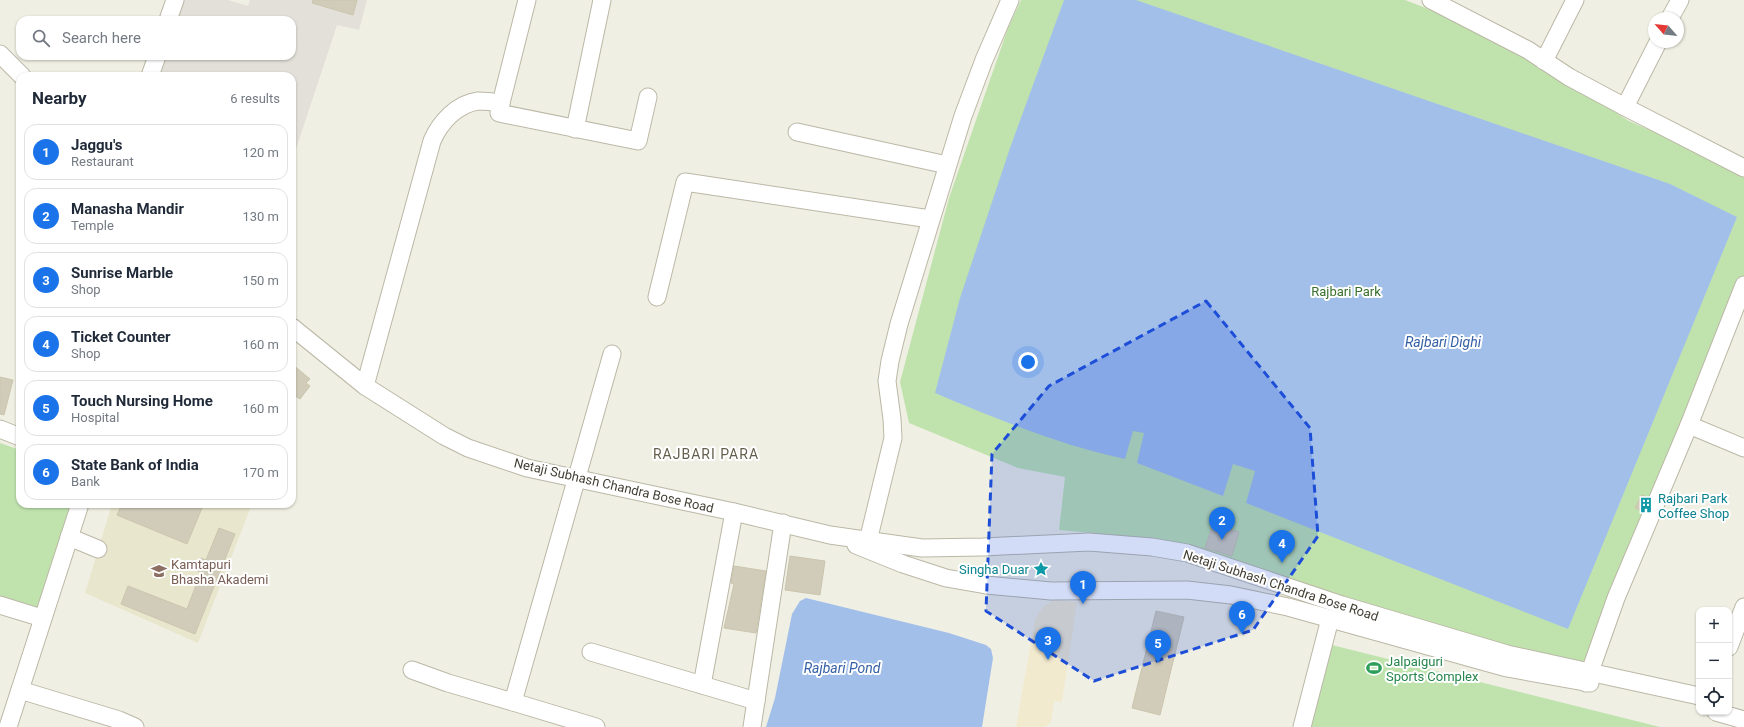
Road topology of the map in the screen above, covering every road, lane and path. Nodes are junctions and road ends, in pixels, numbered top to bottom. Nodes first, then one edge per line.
1 (175, 0) edge
2 (527, 0) edge
3 (602, 0) edge
4 (1010, 0) edge
5 (1431, 0) edge
6 (1575, 0) edge
7 (1680, 0) edge
8 (1673, 12) edge
9 (169, 16) edge
10 (1655, 48) edge
11 (0, 54) edge
12 (156, 60) edge
13 (1544, 61) junction
14 (18, 72) edge
15 (151, 72) edge
16 (648, 97) dead end
17 (501, 103) junction
18 (1625, 107) junction
19 (575, 128) junction
20 (797, 132) dead end
21 (947, 165) junction
22 (1744, 168) edge
23 (930, 219) junction
24 (1744, 285) edge
25 (657, 297) dead end
26 (296, 330) edge
27 (612, 354) dead end
28 (365, 386) junction
29 (1689, 425) junction
30 (0, 429) edge
31 (16, 435) edge
32 (1744, 448) edge
33 (576, 479) junction
34 (79, 508) edge
35 (734, 512) junction
36 (783, 523) junction
37 (830, 535) junction
38 (70, 536) junction
39 (868, 541) junction
40 (98, 549) dead end
41 (0, 605) edge
42 (1744, 607) edge
43 (42, 618) junction
44 (1330, 619) junction
45 (1730, 643) edge
46 (592, 652) dead end
47 (412, 670) dead end
48 (1588, 677) junction
49 (702, 685) junction
50 (20, 690) junction
51 (1696, 695) edge
52 (756, 701) junction
53 (513, 702) junction
54 (1732, 705) edge
55 (1696, 707) edge
56 (1744, 709) edge
57 (1726, 715) edge
58 (1744, 720) edge
59 (8, 727) edge
60 (135, 727) edge
61 (596, 727) edge
62 (752, 727) edge
63 (1302, 727) edge

1 - 9 street
2 - 17 street
3 - 19 street
4 - 21 street
5 - 13 street
6 - 13 street
7 - 8 street
10 - 18 street
11 - 14 street
12 - 15 street
13 - 18 street
16 - 19 street
17 - 19 street
17 - 28 street
18 - 22 street
20 - 21 street
21 - 23 street
23 - 25 street
23 - 39 street
24 - 29 street
26 - 28 street, Netaji Subhash Chandra Bose Road
27 - 33 street
28 - 33 street, Netaji Subhash Chandra Bose Road
29 - 32 street
29 - 48 street
30 - 31 street
33 - 35 street, Netaji Subhash Chandra Bose Road
33 - 53 street
34 - 38 street
35 - 36 street, Netaji Subhash Chandra Bose Road
35 - 49 street
36 - 37 street, Netaji Subhash Chandra Bose Road
36 - 52 street
37 - 39 street, Netaji Subhash Chandra Bose Road
37 - 44 street, Netaji Subhash Chandra Bose Road
38 - 40 street
38 - 43 street
39 - 48 street, Netaji Subhash Chandra Bose Road
41 - 43 street
42 - 45 street
43 - 50 street
44 - 48 street, Netaji Subhash Chandra Bose Road
44 - 63 street
46 - 49 street
47 - 53 street
48 - 51 street, Netaji Subhash Chandra Bose Road
48 - 55 street, Netaji Subhash Chandra Bose Road
49 - 52 street
50 - 59 street
50 - 60 street
52 - 62 street
53 - 61 street
54 - 56 street
57 - 58 street

